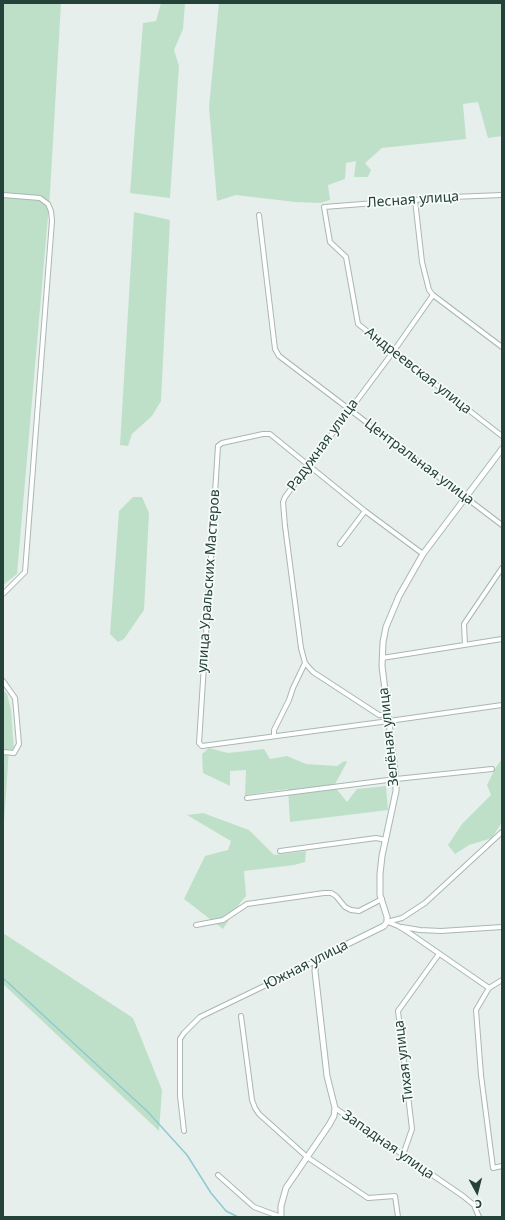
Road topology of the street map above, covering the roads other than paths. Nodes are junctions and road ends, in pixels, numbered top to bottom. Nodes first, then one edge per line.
1 (3, 195) edge
2 (502, 195) edge
3 (415, 200) junction
4 (324, 207) joint
5 (259, 214) dead end
6 (433, 296) junction
7 (502, 347) edge
8 (393, 352) junction
9 (350, 409) junction
10 (502, 436) edge
11 (502, 449) edge
12 (310, 465) junction
13 (465, 497) junction
14 (365, 511) junction
15 (502, 525) edge
16 (340, 544) dead end
17 (423, 554) junction
18 (502, 568) edge
19 (3, 594) edge
20 (502, 639) edge
21 (465, 645) junction
22 (382, 658) junction
23 (305, 663) junction
24 (3, 681) edge
25 (502, 705) edge
26 (388, 715) junction
27 (389, 721) junction
28 (274, 736) junction
29 (3, 752) edge
30 (492, 769) dead end
31 (396, 779) junction
32 (247, 798) dead end
33 (502, 832) edge
34 (386, 840) junction
35 (280, 850) dead end
36 (382, 899) junction
37 (387, 922) junction
38 (196, 925) dead end
39 (398, 926) junction
40 (502, 926) edge
41 (439, 954) junction
42 (316, 961) junction
43 (502, 980) edge
44 (489, 988) junction
45 (241, 1016) dead end
46 (335, 1108) junction
47 (184, 1131) dead end
48 (403, 1155) junction
49 (307, 1157) junction
50 (502, 1166) edge
51 (218, 1175) dead end
52 (281, 1217) edge
53 (398, 1217) edge
54 (479, 1217) edge

1 - 19 street
2 - 3 street, Лесная улица
3 - 4 street, Лесная улица
3 - 6 street
4 - 8 street, Андреевская улица
5 - 9 street, Центральная улица
6 - 7 street
6 - 8 street, Радужная улица
8 - 9 street, Радужная улица
8 - 10 street, Андреевская улица
9 - 12 street, Радужная улица
9 - 13 street, Центральная улица
11 - 13 street, Зелёная улица
12 - 14 street
12 - 23 street, Радужная улица
12 - 28 street, улица Уральских Мастеров
13 - 15 street, Центральная улица
13 - 17 street, Зелёная улица
14 - 16 street
14 - 17 street
17 - 22 street, Зелёная улица
18 - 21 street
20 - 21 street
21 - 22 street
22 - 26 street, Зелёная улица
23 - 26 street
23 - 28 street
24 - 29 street
25 - 27 street
26 - 27 street, Зелёная улица
27 - 28 street
27 - 31 street, Зелёная улица
30 - 31 street
31 - 32 street
31 - 34 street, Зелёная улица
33 - 37 street, Южная улица
34 - 35 street
34 - 36 street, Зелёная улица
36 - 37 street, Зелёная улица
36 - 38 street
37 - 39 street
37 - 42 street, Южная улица
39 - 40 street
39 - 41 street
41 - 44 street
41 - 48 street, Тихая улица
42 - 46 street, Западная улица
42 - 47 street, Южная улица
43 - 44 street
44 - 50 street
45 - 49 street
46 - 48 street, Западная улица
46 - 49 street
48 - 54 street, Западная улица
49 - 52 street
49 - 53 street
51 - 52 street

